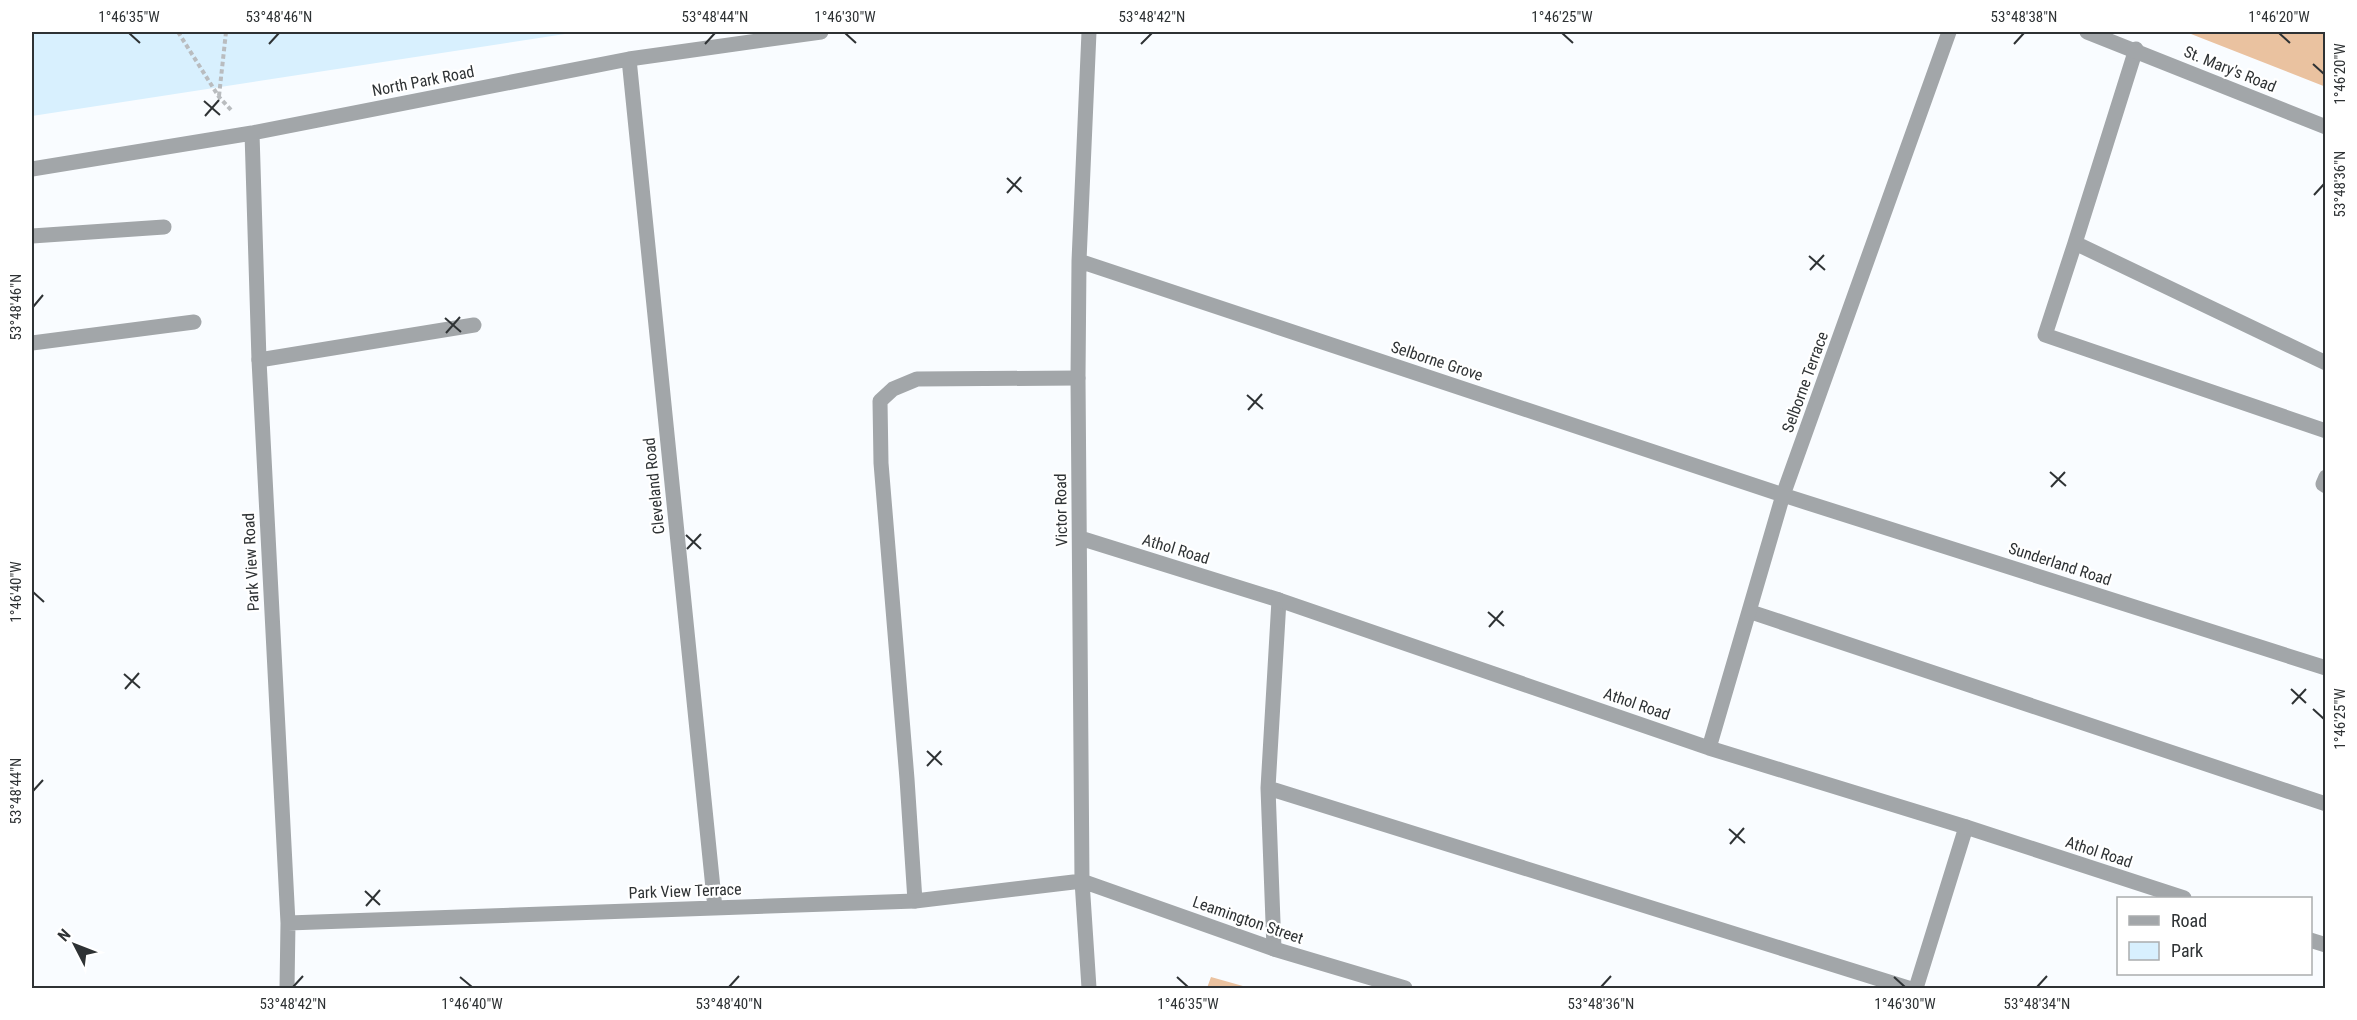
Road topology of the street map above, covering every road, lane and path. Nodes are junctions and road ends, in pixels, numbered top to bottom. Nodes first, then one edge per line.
1 (178, 32) edge
2 (226, 32) edge
3 (821, 32) edge
4 (1089, 32) edge
5 (1949, 32) edge
6 (2087, 32) edge
7 (2136, 49) junction
8 (629, 59) junction
9 (219, 97) junction
10 (2325, 127) edge
11 (252, 133) junction
12 (32, 169) edge
13 (164, 227) dead end
14 (32, 236) edge
15 (2075, 243) junction
16 (1079, 261) junction
17 (194, 322) dead end
18 (474, 325) dead end
19 (32, 343) edge
20 (259, 360) junction
21 (2325, 363) edge
22 (1078, 378) junction
23 (2325, 431) edge
24 (2325, 477) edge
25 (2325, 486) edge
26 (1783, 495) junction
27 (1080, 538) junction
28 (1278, 600) junction
29 (1751, 612) junction
30 (2325, 668) edge
31 (1709, 748) junction
32 (1268, 788) junction
33 (2325, 804) edge
34 (1966, 827) junction
35 (1082, 881) junction
36 (2181, 897) edge
37 (915, 901) junction
38 (715, 908) junction
39 (288, 923) junction
40 (1274, 949) junction
41 (287, 988) edge
42 (1089, 988) edge
43 (1405, 988) edge
44 (1908, 988) edge
45 (1916, 988) edge

1 - 9 path
2 - 9 path
3 - 8 street, North Park Road
4 - 16 street, Victor Road
5 - 26 street, Selborne Terrace
6 - 7 street, St. Mary's Road
7 - 10 street, St. Mary's Road
7 - 15 street
8 - 11 street, North Park Road
8 - 38 street, Cleveland Road
9 - 11 path
11 - 12 street, North Park Road
11 - 20 street, Park View Road
13 - 14 street
15 - 21 street
15 - 23 street
16 - 22 street, Victor Road
16 - 26 street, Selborne Grove
17 - 19 street
18 - 20 street
20 - 39 street, Park View Road
22 - 27 street, Victor Road
22 - 37 street
24 - 25 street
26 - 29 street, Selborne Terrace
26 - 30 street, Sunderland Road
27 - 28 street, Athol Road
27 - 35 street, Victor Road
28 - 31 street, Athol Road
28 - 32 street
29 - 31 street, Selborne Terrace
29 - 33 street
31 - 34 street, Athol Road
32 - 40 street
32 - 44 street
34 - 36 street, Athol Road
34 - 45 street
35 - 37 street, Park View Terrace
35 - 40 street, Leamington Street
35 - 42 street, Victor Road
37 - 38 street, Park View Terrace
38 - 39 street, Park View Terrace
39 - 41 street, Park View Road
40 - 43 street, Leamington Street

